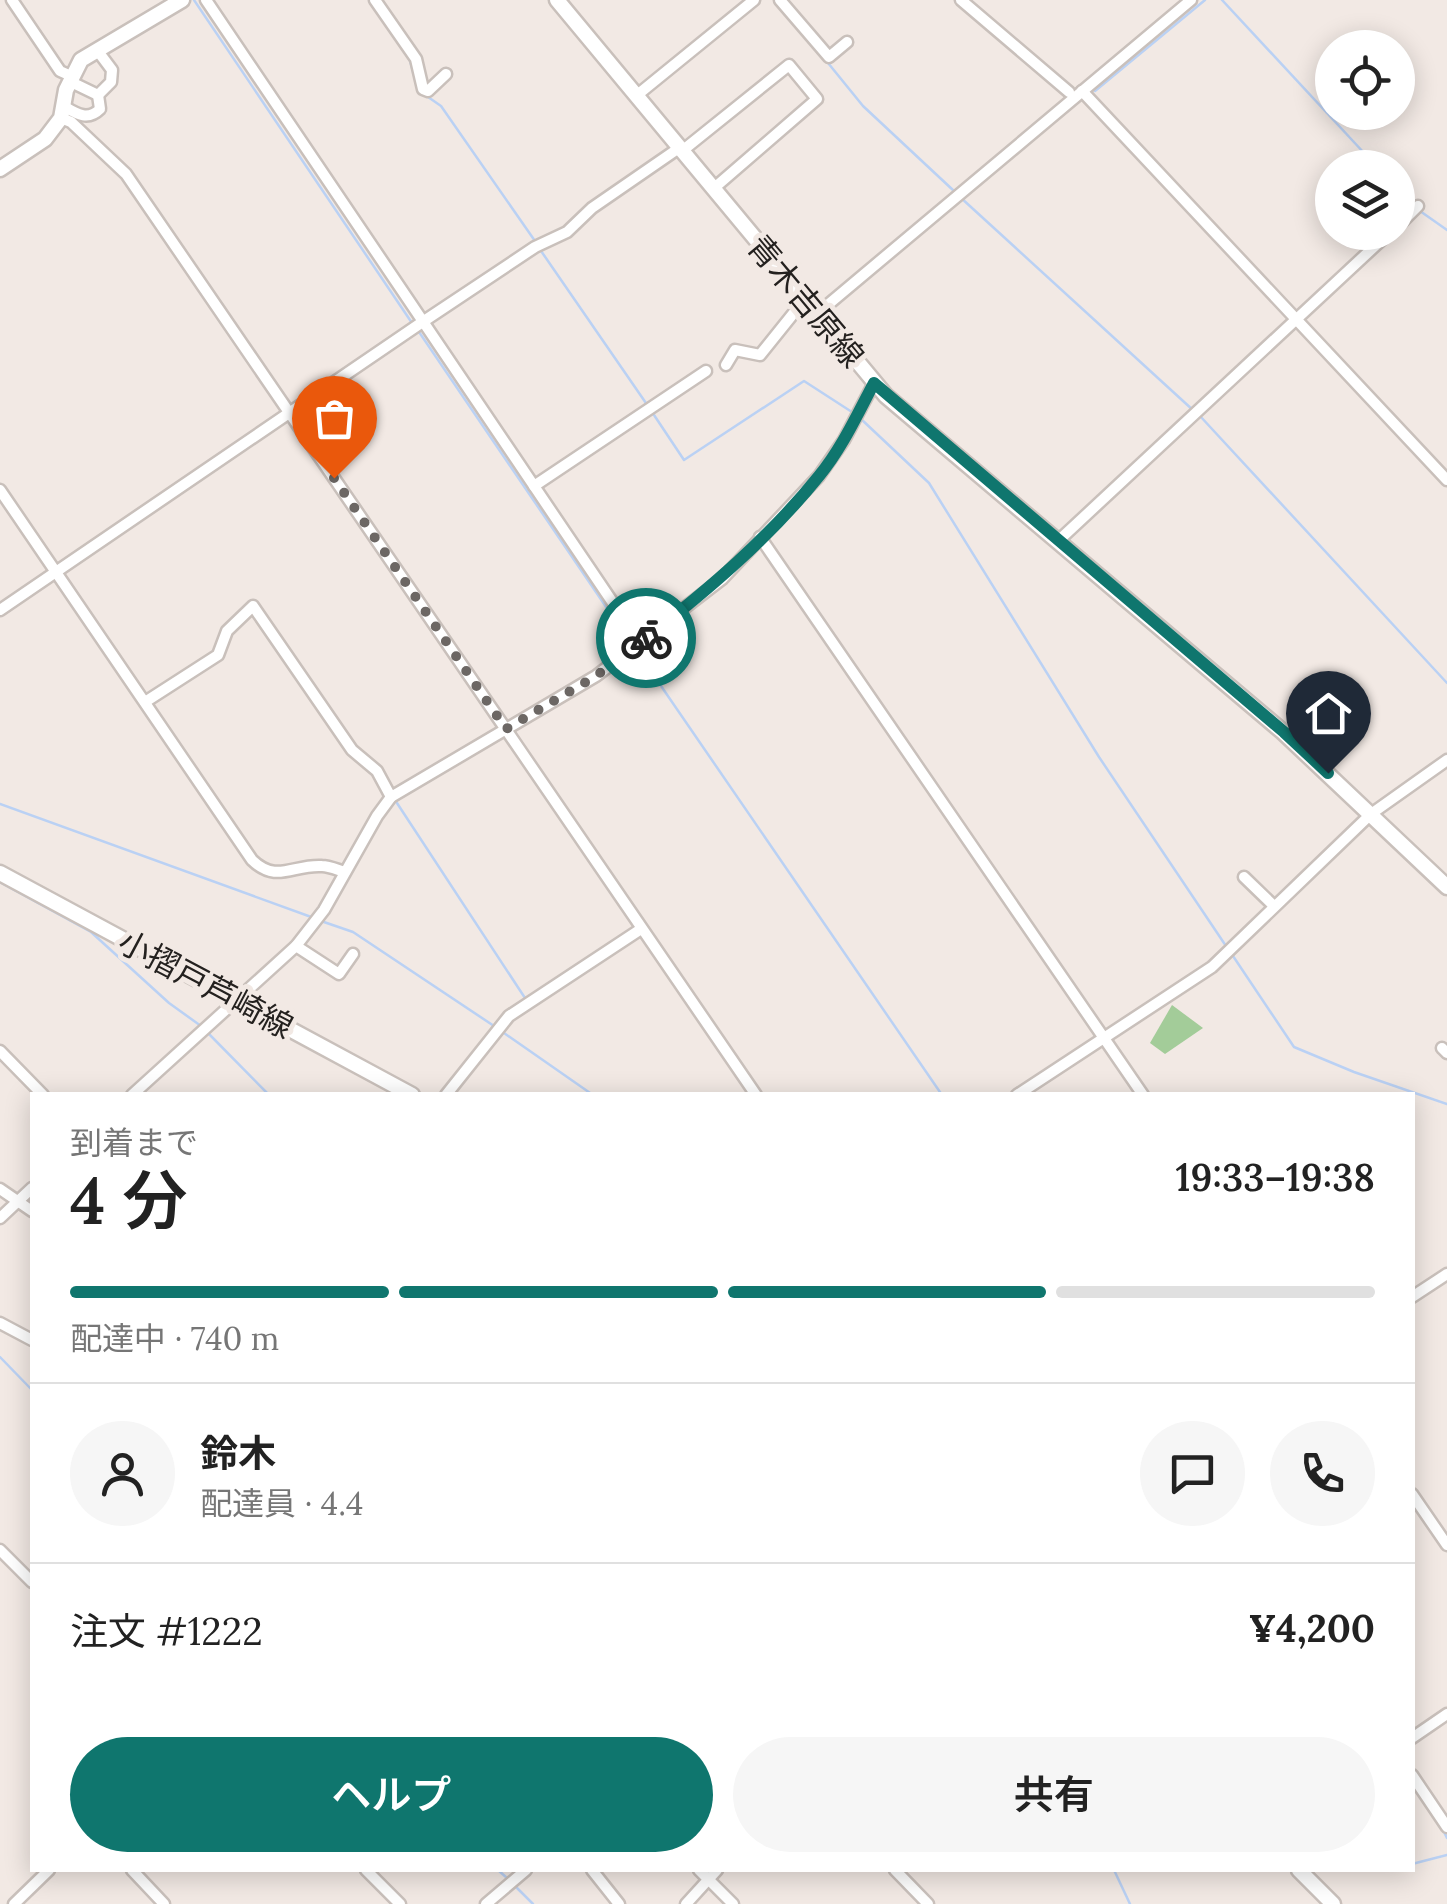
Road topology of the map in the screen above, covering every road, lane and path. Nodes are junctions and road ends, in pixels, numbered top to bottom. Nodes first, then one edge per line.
1 (12, 0) edge
2 (182, 0) edge
3 (206, 0) edge
4 (375, 0) edge
5 (557, 0) edge
6 (754, 0) edge
7 (780, 0) edge
8 (961, 0) edge
9 (1191, 0) edge
10 (847, 42) dead end
11 (97, 50) junction
12 (446, 74) dead end
13 (70, 78) junction
14 (1082, 91) junction
15 (1069, 92) dead end
16 (98, 94) junction
17 (636, 96) junction
18 (63, 113) junction
19 (680, 150) junction
20 (0, 170) edge
21 (713, 189) junction
22 (1418, 206) dead end
23 (1415, 209) edge
24 (1371, 250) edge
25 (805, 298) junction
26 (818, 313) junction
27 (1296, 320) junction
28 (421, 322) junction
29 (726, 365) dead end
30 (706, 371) dead end
31 (874, 383) junction
32 (290, 412) junction
33 (1447, 480) edge
34 (534, 486) junction
35 (0, 490) edge
36 (760, 537) junction
37 (1057, 542) junction
38 (56, 570) junction
39 (0, 610) edge
40 (640, 643) junction
41 (145, 702) junction
42 (506, 729) junction
43 (1447, 760) edge
44 (391, 797) junction
45 (1372, 814) junction
46 (0, 872) edge
47 (346, 872) junction
48 (1244, 877) dead end
49 (1447, 887) edge
50 (1274, 906) junction
51 (641, 929) junction
52 (296, 946) junction
53 (353, 954) dead end
54 (236, 1000) junction
55 (1102, 1038) junction
56 (0, 1051) edge
57 (40, 1092) edge
58 (138, 1092) edge
59 (406, 1092) edge
60 (448, 1092) edge
61 (754, 1092) edge
62 (1021, 1092) edge
63 (1141, 1092) edge
64 (0, 1189) edge
65 (30, 1190) edge
66 (19, 1202) junction
67 (30, 1210) edge
68 (0, 1218) edge
69 (1447, 1275) edge
70 (1415, 1295) edge
71 (0, 1322) edge
72 (30, 1339) edge
73 (1415, 1498) edge
74 (1447, 1545) edge
75 (0, 1550) edge
76 (30, 1580) edge
77 (1447, 1714) edge
78 (1415, 1736) edge
79 (1415, 1779) edge
80 (1447, 1827) edge
81 (48, 1872) edge
82 (134, 1872) edge
83 (368, 1872) edge
84 (524, 1872) edge
85 (594, 1872) edge
86 (701, 1872) edge
87 (715, 1872) edge
88 (1301, 1872) edge
89 (903, 1873) edge
90 (709, 1880) junction
91 (14, 1904) edge
92 (164, 1904) edge
93 (400, 1904) edge
94 (486, 1904) edge
95 (619, 1904) edge
96 (686, 1904) edge
97 (733, 1904) edge
98 (928, 1904) edge
99 (1333, 1904) edge

1 - 13 street
2 - 11 main road
3 - 28 street
4 - 12 street
5 - 17 main road, 青木吉原線
6 - 17 street
7 - 10 street
8 - 15 street
9 - 14 street
11 - 13 main road
11 - 16 street
13 - 16 street
13 - 18 main road
14 - 26 street
14 - 27 street
16 - 18 street
17 - 19 main road, 青木吉原線
18 - 20 main road
18 - 32 street
19 - 21 main road, 青木吉原線
19 - 21 street
19 - 28 street
21 - 25 main road, 青木吉原線
22 - 23 street
24 - 27 street
25 - 26 main road, 青木吉原線
25 - 29 street
26 - 31 main road, 青木吉原線
27 - 33 street
27 - 37 street
28 - 32 street
28 - 34 street
30 - 34 street
31 - 36 street
31 - 37 main road, 青木吉原線
32 - 38 street
32 - 42 street
34 - 40 street
35 - 38 street
36 - 40 street
36 - 55 street
37 - 45 main road, 青木吉原線
38 - 39 street
38 - 41 street
40 - 42 street
41 - 44 street
41 - 47 street
42 - 44 street
42 - 51 street
43 - 45 street
44 - 47 street
45 - 49 main road, 青木吉原線
45 - 50 street
46 - 54 main road, 小摺戸芦崎線
47 - 52 street
48 - 50 street
50 - 55 street
51 - 60 street
51 - 61 street
52 - 53 street
52 - 54 street
54 - 58 street
54 - 59 main road, 小摺戸芦崎線
55 - 62 street
55 - 63 street
56 - 57 street
64 - 66 street
65 - 66 street
66 - 67 street
66 - 68 street
69 - 70 street
71 - 72 street
73 - 74 street
75 - 76 street
77 - 78 street
79 - 80 street
81 - 91 street
82 - 92 street
83 - 93 street
84 - 94 street
85 - 95 street
86 - 90 street
87 - 90 street
88 - 99 main road
89 - 98 street
90 - 96 street
90 - 97 street

